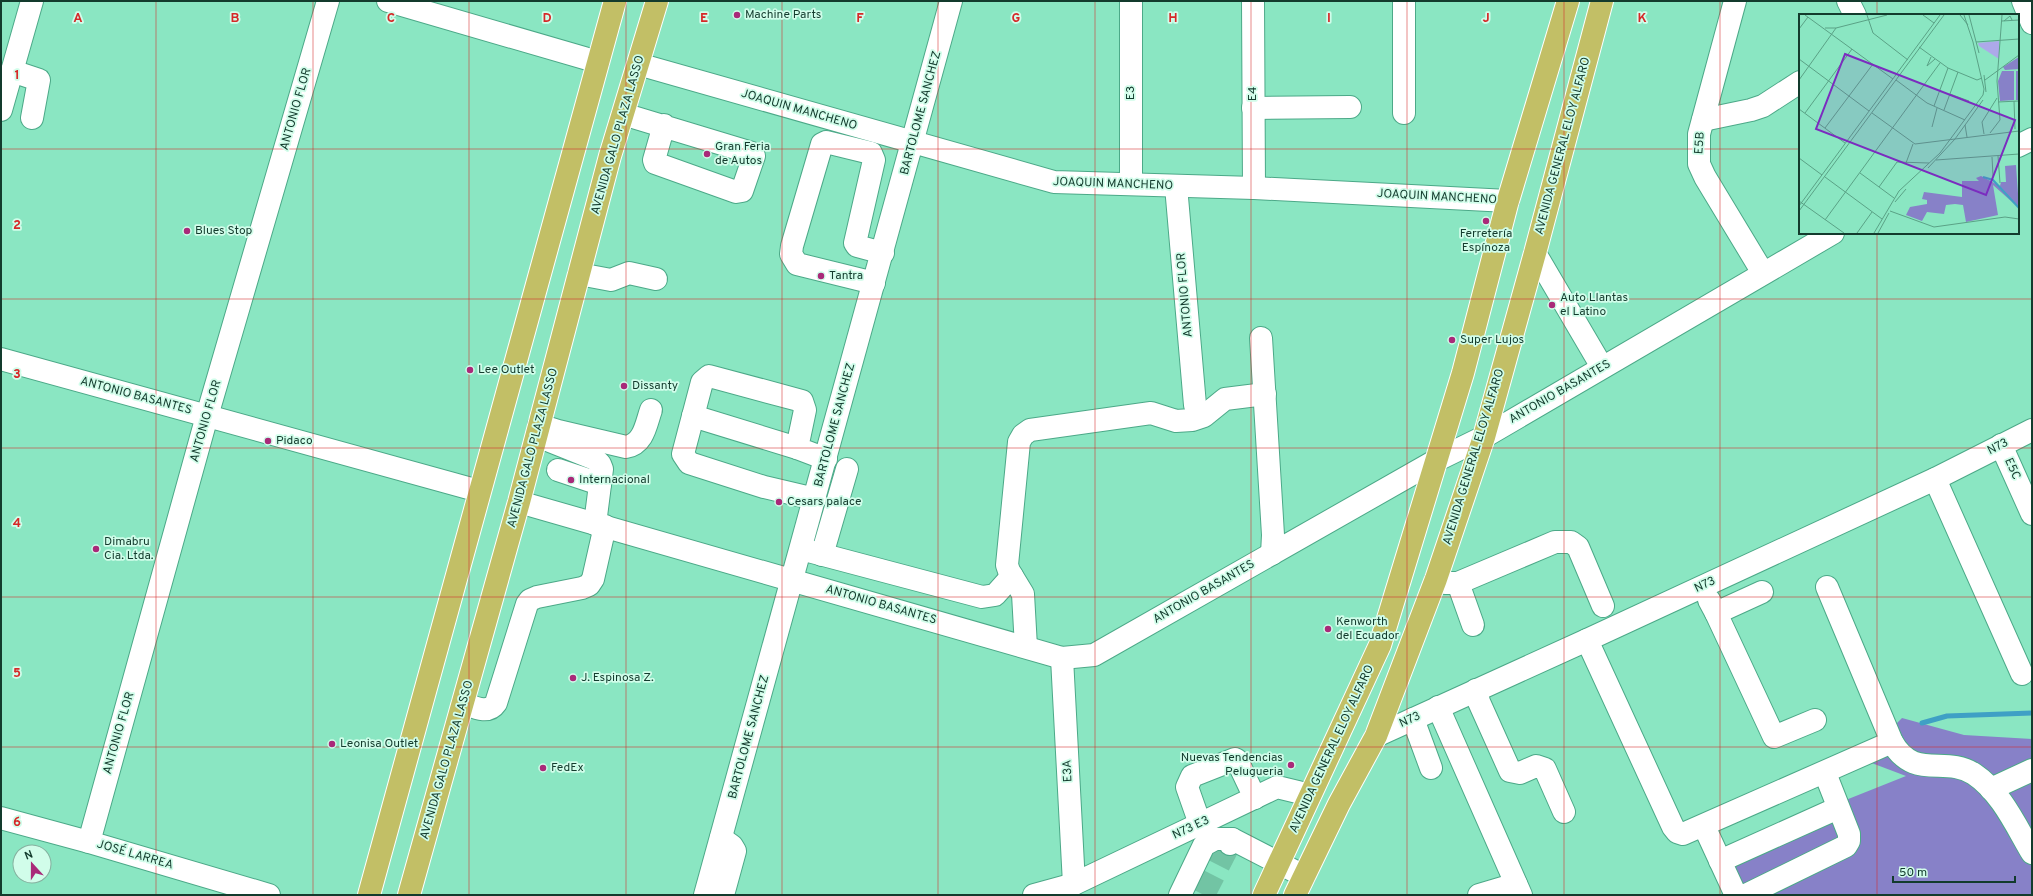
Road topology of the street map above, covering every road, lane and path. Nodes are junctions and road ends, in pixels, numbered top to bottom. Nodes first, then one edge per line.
1 (32, 1) edge
2 (328, 1) edge
3 (388, 1) edge
4 (615, 1) edge
5 (657, 1) edge
6 (951, 1) edge
7 (1131, 1) edge
8 (1253, 1) edge
9 (1404, 1) edge
10 (1568, 1) edge
11 (1602, 1) edge
12 (1735, 1) edge
13 (1848, 1) edge
14 (2023, 1) edge
15 (1854, 14) edge
16 (2032, 23) edge
17 (598, 62) junction
18 (638, 64) junction
19 (12, 71) junction
20 (1799, 83) edge
21 (1350, 107) dead end
22 (1254, 108) junction
23 (1, 110) edge
24 (1404, 113) dead end
25 (623, 114) junction
26 (32, 118) dead end
27 (1703, 120) junction
28 (664, 125) dead end
29 (2032, 139) edge
30 (913, 143) junction
31 (2019, 146) edge
32 (1131, 184) junction
33 (1176, 186) junction
34 (1254, 188) junction
35 (1508, 201) junction
36 (1829, 234) edge
37 (883, 253) junction
38 (1535, 253) junction
39 (1763, 273) junction
40 (579, 274) junction
41 (656, 279) dead end
42 (874, 283) junction
43 (1260, 338) dead end
44 (1, 359) edge
45 (1602, 368) junction
46 (1265, 394) junction
47 (1195, 404) dead end
48 (651, 410) dead end
49 (207, 416) junction
50 (693, 416) junction
51 (538, 430) junction
52 (2032, 430) edge
53 (1484, 437) junction
54 (2001, 445) junction
55 (797, 448) junction
56 (826, 459) junction
57 (1435, 461) junction
58 (846, 468) dead end
59 (558, 470) dead end
60 (1934, 479) junction
61 (600, 484) junction
62 (479, 491) junction
63 (815, 499) junction
64 (519, 502) junction
65 (2032, 514) edge
66 (600, 525) junction
67 (801, 549) junction
68 (1272, 554) junction
69 (822, 555) junction
70 (1012, 576) junction
71 (792, 580) junction
72 (1436, 580) junction
73 (1458, 583) junction
74 (1703, 586) junction
75 (1827, 587) dead end
76 (1762, 592) dead end
77 (1603, 606) dead end
78 (1716, 613) junction
79 (1473, 625) dead end
80 (1587, 640) junction
81 (1026, 647) junction
82 (1062, 658) junction
83 (2022, 674) dead end
84 (1476, 690) junction
85 (463, 703) junction
86 (1438, 707) junction
87 (1413, 719) junction
88 (1815, 720) dead end
89 (1376, 736) junction
90 (1892, 742) junction
91 (1431, 768) dead end
92 (2032, 770) edge
93 (1825, 773) junction
94 (1991, 789) junction
95 (1310, 795) junction
96 (1255, 798) junction
97 (1838, 808) junction
98 (1564, 812) dead end
99 (1, 818) edge
100 (1200, 824) junction
101 (1704, 826) junction
102 (721, 838) junction
103 (89, 842) junction
104 (2032, 853) edge
105 (1720, 861) junction
106 (1280, 864) junction
107 (1074, 884) junction
108 (1300, 886) edge
109 (1519, 889) edge
110 (269, 895) edge
111 (369, 895) edge
112 (409, 895) edge
113 (705, 895) edge
114 (722, 895) edge
115 (1034, 895) edge
116 (1180, 895) edge
117 (1264, 895) edge
118 (1479, 895) edge
119 (1738, 895) edge
120 (1746, 895) edge

1 - 19 street
2 - 49 street, ANTONIO FLOR
3 - 17 street
4 - 17 main road
5 - 18 main road, AVENIDA GALO PLAZA LASSO
6 - 30 street, BARTOLOME SANCHEZ
7 - 32 street, E3
8 - 22 street, E4
9 - 24 street
10 - 35 main road, AVENIDA GENERAL ELOY ALFARO
11 - 38 main road, AVENIDA GENERAL ELOY ALFARO
12 - 27 street, E5B
13 - 15 street
14 - 16 street
17 - 62 main road
18 - 25 main road, AVENIDA GALO PLAZA LASSO
18 - 30 street, JOAQUIN MANCHENO
19 - 23 street
19 - 26 street
20 - 27 street
21 - 22 street
22 - 34 street, E4
25 - 28 street
25 - 40 main road, AVENIDA GALO PLAZA LASSO
27 - 39 street, E5B
29 - 31 street
30 - 32 street, JOAQUIN MANCHENO
30 - 37 street, BARTOLOME SANCHEZ
32 - 33 street, JOAQUIN MANCHENO
33 - 34 street, JOAQUIN MANCHENO
33 - 47 street, ANTONIO FLOR
34 - 35 street, JOAQUIN MANCHENO
35 - 57 main road, AVENIDA GENERAL ELOY ALFARO
36 - 39 street, ANTONIO BASANTES
37 - 42 street, BARTOLOME SANCHEZ
37 - 42 street
38 - 45 street
38 - 53 main road, AVENIDA GENERAL ELOY ALFARO
39 - 45 street, ANTONIO BASANTES
40 - 41 street
40 - 51 main road, AVENIDA GALO PLAZA LASSO
42 - 56 street, BARTOLOME SANCHEZ
43 - 46 street
44 - 49 street, ANTONIO BASANTES
45 - 53 street, ANTONIO BASANTES
46 - 68 street
46 - 70 street
48 - 51 street
49 - 62 street, ANTONIO BASANTES
49 - 103 street, ANTONIO FLOR
50 - 55 street
50 - 55 street
50 - 63 street
51 - 61 street
51 - 64 main road, AVENIDA GALO PLAZA LASSO
52 - 54 street, N73
53 - 57 street, ANTONIO BASANTES
53 - 72 main road, AVENIDA GENERAL ELOY ALFARO
54 - 60 street, N73
54 - 65 street, E5C
55 - 56 street
56 - 63 street, BARTOLOME SANCHEZ
57 - 68 street, ANTONIO BASANTES
57 - 95 main road, AVENIDA GENERAL ELOY ALFARO
58 - 69 street
59 - 61 street
60 - 74 street, N73
60 - 83 street
61 - 66 street
62 - 111 main road
63 - 67 street, BARTOLOME SANCHEZ
64 - 66 street, ANTONIO BASANTES
64 - 85 main road, AVENIDA GALO PLAZA LASSO
66 - 71 street, ANTONIO BASANTES
66 - 85 street
67 - 69 street
67 - 71 street, BARTOLOME SANCHEZ
68 - 82 street, ANTONIO BASANTES
69 - 70 street
70 - 81 street
71 - 81 street, ANTONIO BASANTES
71 - 102 street, BARTOLOME SANCHEZ
72 - 73 street
72 - 89 main road, AVENIDA GENERAL ELOY ALFARO
73 - 77 street
73 - 79 street
74 - 78 street
74 - 80 street, N73
75 - 90 street
76 - 78 street
78 - 88 street
80 - 84 street, N73
80 - 101 street
81 - 82 street, ANTONIO BASANTES
82 - 107 street, E3A
84 - 86 street, N73
84 - 98 street
85 - 112 main road, AVENIDA GALO PLAZA LASSO
86 - 87 street, N73
86 - 109 street
87 - 89 street, N73
87 - 91 street
89 - 108 main road, AVENIDA GENERAL ELOY ALFARO
90 - 93 street
90 - 94 street
92 - 94 street
93 - 97 street
93 - 101 street
94 - 104 street
95 - 96 street, N73 E3
95 - 106 main road, AVENIDA GENERAL ELOY ALFARO
96 - 100 street, N73 E3
96 - 100 street
97 - 105 street
97 - 120 street
99 - 103 street, JOSÉ LARREA
100 - 107 street, N73 E3
101 - 105 street
102 - 113 street, BARTOLOME SANCHEZ
102 - 114 street
103 - 110 street, JOSÉ LARREA
105 - 119 street
106 - 108 street
106 - 116 street
106 - 117 main road, AVENIDA GENERAL ELOY ALFARO
107 - 115 street, N73 E3
109 - 118 street

